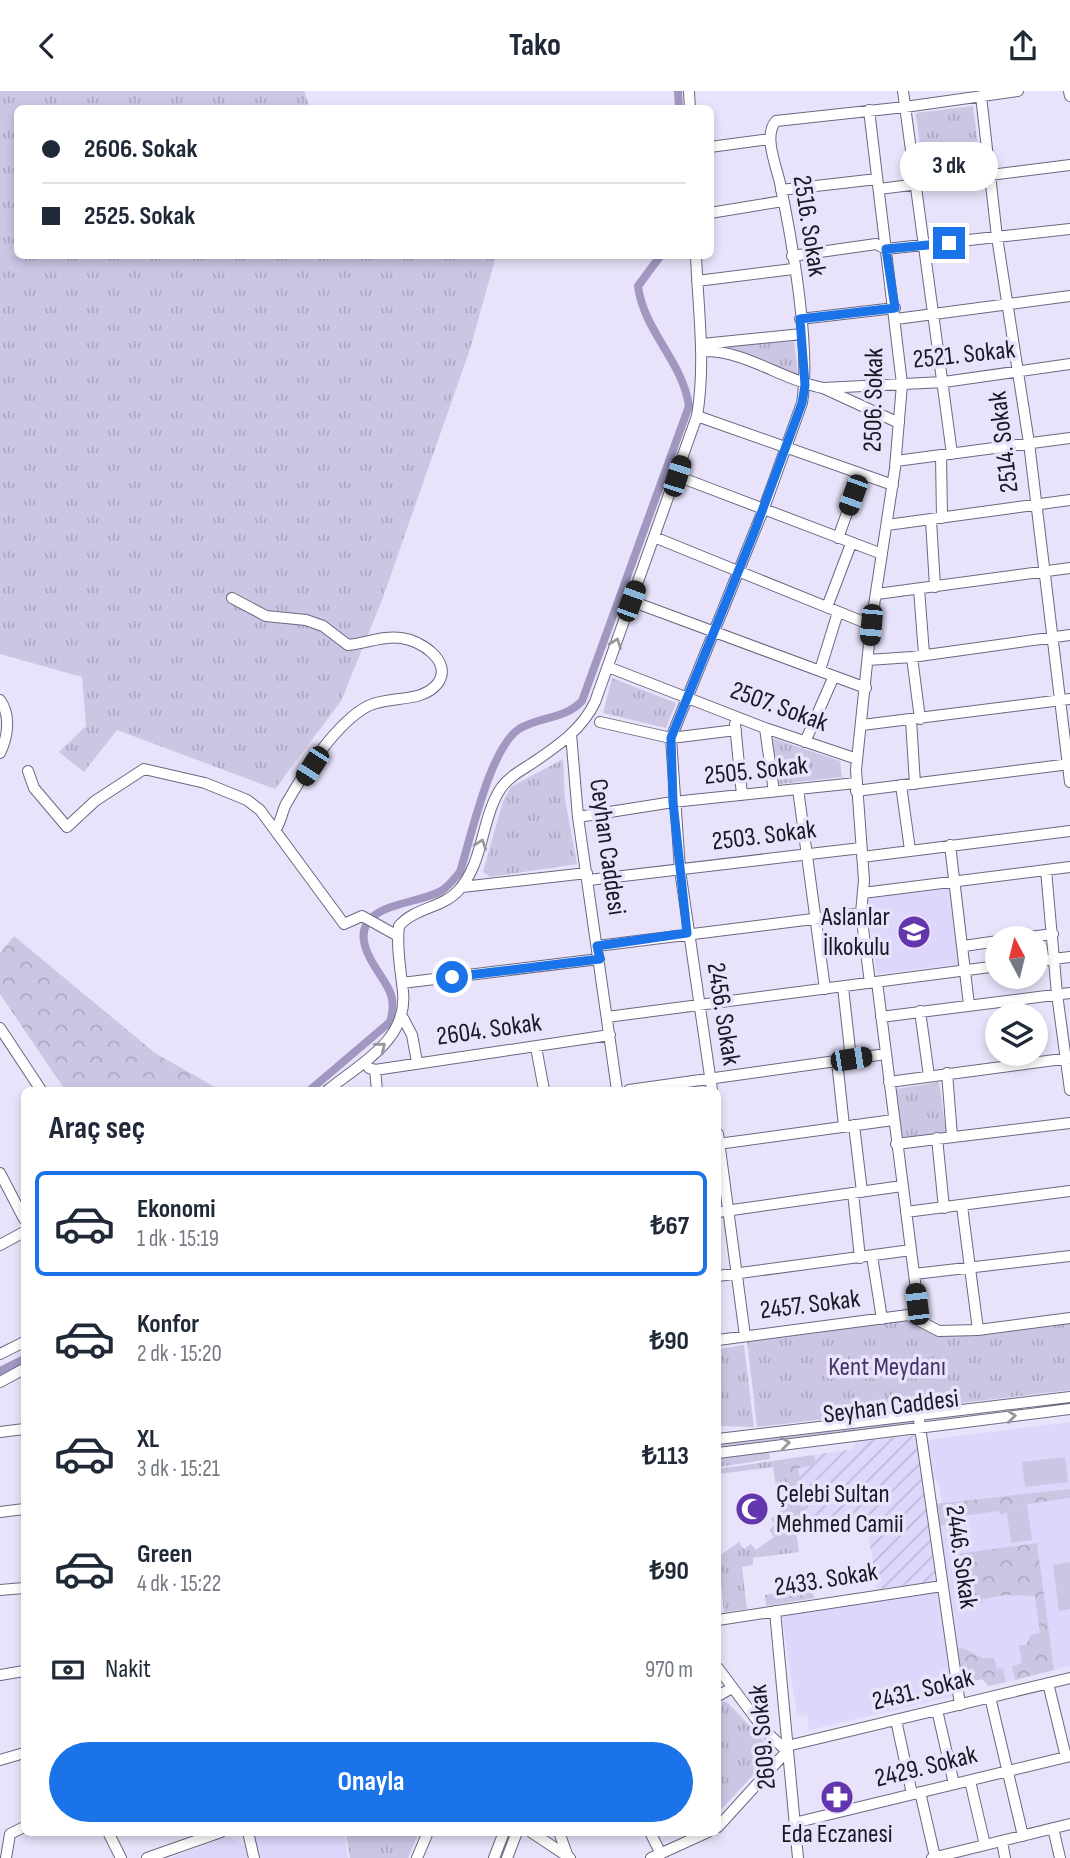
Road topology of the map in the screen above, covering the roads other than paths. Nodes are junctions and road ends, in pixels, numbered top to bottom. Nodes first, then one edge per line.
1 (903, 91) edge
2 (1018, 91) edge
3 (1069, 91) edge
4 (981, 96) junction
5 (1070, 96) edge
6 (905, 107) junction
7 (869, 110) junction
8 (770, 139) junction
9 (714, 146) edge
10 (1070, 165) edge
11 (991, 176) junction
12 (878, 184) junction
13 (917, 186) junction
14 (782, 195) junction
15 (714, 212) edge
16 (1070, 229) edge
17 (997, 237) junction
18 (925, 246) junction
19 (886, 249) junction
20 (792, 256) junction
21 (696, 259) edge
22 (793, 269) junction
23 (697, 281) junction
24 (1070, 296) edge
25 (1006, 305) junction
26 (895, 314) junction
27 (933, 315) junction
28 (800, 319) junction
29 (802, 334) junction
30 (702, 347) junction
31 (1070, 364) edge
32 (1019, 372) junction
33 (944, 382) junction
34 (902, 384) junction
35 (805, 385) junction
36 (822, 388) junction
37 (697, 416) junction
38 (899, 423) junction
39 (1070, 438) edge
40 (1029, 443) junction
41 (784, 449) junction
42 (946, 455) junction
43 (896, 461) junction
44 (861, 474) junction
45 (677, 476) junction
46 (893, 485) junction
47 (1070, 500) edge
48 (1034, 504) junction
49 (764, 509) junction
50 (937, 519) junction
51 (887, 525) junction
52 (654, 537) junction
53 (838, 538) junction
54 (851, 544) junction
55 (881, 554) junction
56 (1070, 568) edge
57 (738, 572) junction
58 (1042, 572) junction
59 (935, 587) junction
60 (919, 589) junction
61 (877, 594) junction
62 (232, 598) dead end
63 (631, 601) junction
64 (832, 610) junction
65 (871, 625) junction
66 (714, 633) junction
67 (1070, 635) edge
68 (1052, 637) junction
69 (924, 654) junction
70 (912, 657) junction
71 (868, 660) junction
72 (607, 667) junction
73 (820, 670) junction
74 (834, 676) junction
75 (866, 688) junction
76 (688, 698) junction
77 (1065, 699) edge
78 (0, 700) edge
79 (734, 715) junction
80 (915, 719) junction
81 (4, 720) edge
82 (600, 722) dead end
83 (862, 725) junction
84 (765, 728) junction
85 (736, 730) junction
86 (571, 734) junction
87 (671, 738) junction
88 (805, 742) junction
89 (0, 753) edge
90 (857, 759) junction
91 (1069, 765) edge
92 (28, 771) dead end
93 (1070, 782) edge
94 (915, 784) junction
95 (901, 785) junction
96 (856, 787) junction
97 (798, 789) junction
98 (774, 792) junction
99 (742, 795) junction
100 (673, 802) junction
101 (579, 817) junction
102 (276, 829) junction
103 (1070, 831) edge
104 (950, 845) junction
105 (910, 850) junction
106 (861, 852) junction
107 (807, 854) junction
108 (1070, 867) edge
109 (680, 870) junction
110 (1046, 870) junction
111 (588, 877) junction
112 (956, 881) junction
113 (462, 887) junction
114 (863, 893) junction
115 (861, 912) junction
116 (816, 918) junction
117 (687, 933) junction
118 (1053, 934) junction
119 (1048, 935) edge
120 (398, 936) junction
121 (985, 943) edge
122 (597, 946) junction
123 (964, 946) junction
124 (1070, 957) edge
125 (600, 959) junction
126 (1054, 959) junction
127 (1048, 960) edge
128 (985, 968) edge
129 (967, 970) junction
130 (402, 983) junction
131 (874, 983) junction
132 (843, 987) junction
133 (825, 989) junction
134 (1070, 993) edge
135 (1057, 994) junction
136 (969, 1005) junction
137 (697, 1006) junction
138 (920, 1011) junction
139 (403, 1017) junction
140 (607, 1017) junction
141 (881, 1017) junction
142 (0, 1028) edge
143 (610, 1035) junction
144 (536, 1047) junction
145 (886, 1054) junction
146 (851, 1059) junction
147 (1068, 1059) edge
148 (837, 1061) junction
149 (417, 1062) junction
150 (360, 1064) junction
151 (375, 1070) junction
152 (947, 1073) junction
153 (929, 1076) junction
154 (889, 1082) junction
155 (711, 1085) edge
156 (39, 1087) edge
157 (332, 1087) edge
158 (377, 1087) edge
159 (543, 1087) edge
160 (617, 1087) edge
161 (678, 1087) edge
162 (1070, 1090) edge
163 (892, 1120) junction
164 (1070, 1123) edge
165 (849, 1126) junction
166 (952, 1136) junction
167 (937, 1138) junction
168 (721, 1141) edge
169 (896, 1144) junction
170 (2, 1179) edge
171 (721, 1183) edge
172 (902, 1186) junction
173 (1070, 1191) edge
174 (858, 1192) junction
175 (962, 1206) junction
176 (944, 1208) junction
177 (723, 1211) edge
178 (906, 1212) junction
179 (21, 1214) edge
180 (21, 1234) edge
181 (0, 1245) edge
182 (911, 1250) junction
183 (872, 1256) junction
184 (1070, 1256) edge
185 (860, 1258) junction
186 (970, 1268) junction
187 (736, 1274) junction
188 (914, 1274) junction
189 (721, 1276) edge
190 (1070, 1318) edge
191 (882, 1319) junction
192 (920, 1321) junction
193 (978, 1330) junction
194 (745, 1336) junction
195 (721, 1340) edge
196 (21, 1344) edge
197 (0, 1355) edge
198 (21, 1371) edge
199 (0, 1382) edge
200 (1070, 1397) edge
201 (1070, 1409) edge
202 (919, 1421) junction
203 (21, 1429) edge
204 (0, 1432) edge
205 (721, 1439) edge
206 (721, 1453) edge
207 (21, 1509) edge
208 (0, 1512) edge
209 (942, 1586) junction
210 (21, 1588) edge
211 (0, 1590) edge
212 (775, 1611) junction
213 (721, 1620) edge
214 (21, 1672) edge
215 (721, 1673) edge
216 (0, 1675) edge
217 (1070, 1678) edge
218 (1048, 1683) junction
219 (730, 1689) junction
220 (721, 1694) edge
221 (990, 1697) junction
222 (960, 1705) junction
223 (937, 1710) junction
224 (896, 1720) junction
225 (787, 1749) junction
226 (21, 1754) edge
227 (1068, 1757) edge
228 (0, 1760) edge
229 (1007, 1771) junction
230 (970, 1780) junction
231 (954, 1784) junction
232 (916, 1793) junction
233 (794, 1823) junction
234 (721, 1824) edge
235 (1070, 1824) edge
236 (21, 1828) edge
237 (1053, 1828) junction
238 (110, 1836) edge
239 (210, 1836) edge
240 (249, 1836) edge
241 (426, 1836) edge
242 (502, 1836) edge
243 (515, 1836) edge
244 (536, 1836) edge
245 (561, 1836) edge
246 (651, 1836) edge
247 (699, 1836) edge
248 (1023, 1836) junction
249 (4, 1840) edge
250 (1002, 1841) junction
251 (985, 1845) junction
252 (957, 1855) edge
253 (656, 1856) edge
254 (569, 1857) edge
255 (6, 1858) edge
256 (121, 1858) edge
257 (147, 1858) edge
258 (254, 1858) edge
259 (417, 1858) edge
260 (494, 1858) edge
261 (507, 1858) edge
262 (798, 1858) edge
263 (933, 1858) edge
264 (1006, 1858) edge
265 (1060, 1858) edge

1 - 6 street
2 - 4 street
3 - 5 street
4 - 6 street
4 - 11 street, 2514. Sokak
6 - 7 street
6 - 13 street
7 - 8 street
7 - 12 street, 2506. Sokak
8 - 9 street
8 - 14 street, 2516. Sokak
10 - 11 street
11 - 13 street
11 - 17 street, 2514. Sokak
12 - 13 street
12 - 14 street
12 - 19 street, 2506. Sokak
13 - 18 street
14 - 15 street
14 - 20 street, 2516. Sokak
16 - 17 street
17 - 18 street
17 - 25 street, 2514. Sokak
18 - 19 street
18 - 27 street
19 - 20 street
19 - 26 street, 2506. Sokak
20 - 22 street, 2516. Sokak
21 - 23 street
22 - 23 street
22 - 28 street, 2516. Sokak
23 - 30 street
24 - 25 street
25 - 27 street
25 - 32 street, 2514. Sokak
26 - 27 street
26 - 28 street
26 - 34 street, 2506. Sokak
27 - 33 street
28 - 29 street, 2516. Sokak
29 - 30 street
29 - 35 street, 2516. Sokak
30 - 35 street, 2521. Sokak
30 - 37 street
31 - 32 street, 2521. Sokak
32 - 33 street, 2521. Sokak
32 - 40 street, 2514. Sokak
33 - 34 street, 2521. Sokak
33 - 42 street
34 - 36 street, 2521. Sokak
34 - 38 street, 2506. Sokak
35 - 36 street, 2521. Sokak
35 - 41 street, 2516. Sokak
36 - 38 street
37 - 41 street
37 - 45 street
38 - 43 street, 2506. Sokak
39 - 40 street
40 - 42 street
40 - 48 street, 2514. Sokak
41 - 44 street
41 - 49 street, 2516. Sokak
42 - 43 street
42 - 50 street
43 - 46 street, 2506. Sokak
44 - 46 street
44 - 53 street
45 - 49 street
45 - 52 street
46 - 51 street, 2506. Sokak
47 - 48 street
48 - 50 street
48 - 58 street, 2514. Sokak
49 - 53 street
49 - 57 street, 2516. Sokak
50 - 51 street
50 - 59 street
51 - 55 street, 2506. Sokak
52 - 57 street
52 - 63 street
53 - 54 street
54 - 55 street
54 - 64 street
55 - 61 street, 2506. Sokak
56 - 58 street
57 - 64 street
57 - 66 street, 2516. Sokak
58 - 59 street
58 - 68 street, 2514. Sokak
59 - 60 street
60 - 61 street
60 - 69 street
61 - 65 street, 2506. Sokak
62 - 102 street
63 - 66 street
72 -> 63 street
64 - 65 street
64 - 73 street
65 - 71 street, 2506. Sokak
66 - 73 street
66 - 76 street, 2516. Sokak
67 - 68 street
68 - 69 street
68 - 77 street, 2514. Sokak
69 - 70 street
70 - 71 street
70 - 80 street
71 - 75 street, 2506. Sokak
72 - 76 street, 2507. Sokak
72 - 86 street
73 - 74 street
74 - 75 street
74 - 88 street
75 - 83 street, 2506. Sokak
76 - 79 street, 2507. Sokak
76 - 87 street, 2456. Sokak
77 - 80 street
77 - 91 street, 2514. Sokak
78 - 81 street
79 - 84 street, 2507. Sokak
79 - 85 street
80 - 83 street
80 - 94 street
81 - 89 street
82 - 87 street
83 - 90 street, 2506. Sokak
84 - 88 street, 2507. Sokak
84 - 98 street
85 - 87 street
85 - 99 street
86 - 101 street, Ceyhan Caddesi
113 -> 86 street
87 - 100 street, 2456. Sokak
88 - 90 street, 2507. Sokak
90 - 96 street, 2506. Sokak
91 - 93 street, 2514. Sokak
91 - 94 street, 2505. Sokak
92 - 102 street
94 - 95 street, 2505. Sokak
95 - 96 street, 2505. Sokak
95 - 105 street
96 - 97 street, 2505. Sokak
96 - 106 street, 2506. Sokak
97 - 98 street, 2505. Sokak
97 - 107 street
98 - 99 street, 2505. Sokak
99 - 100 street, 2505. Sokak
100 - 101 street, 2505. Sokak
100 - 109 street, 2456. Sokak
101 - 111 street, Ceyhan Caddesi
102 - 120 street
103 - 104 street, 2503. Sokak
104 - 105 street, 2503. Sokak
104 - 112 street
105 - 106 street, 2503. Sokak
106 - 107 street, 2503. Sokak
106 - 114 street, 2506. Sokak
107 - 109 street, 2503. Sokak
107 - 116 street
108 - 110 street
109 - 111 street, 2503. Sokak
109 - 117 street, 2456. Sokak
110 - 112 street
110 - 118 street
111 - 113 street, 2503. Sokak
111 - 122 street, Ceyhan Caddesi
112 - 114 street
112 - 123 street
113 - 120 street
114 - 115 street, 2506. Sokak
115 - 116 street
115 - 131 street, 2506. Sokak
116 - 117 street
116 - 133 street
117 - 122 street
117 - 137 street, 2456. Sokak
118 - 119 street
118 - 126 street
120 - 130 street
121 - 123 street
122 - 125 street, Ceyhan Caddesi
123 - 129 street
124 - 126 street
125 - 130 street
125 - 140 street, Ceyhan Caddesi
126 - 127 street
126 - 135 street
128 - 129 street
129 - 131 street
129 - 136 street
130 - 139 street
131 - 132 street
131 - 141 street, 2506. Sokak
132 - 133 street
132 - 146 street
133 - 137 street
134 - 135 street
135 - 136 street
135 - 147 street
136 - 138 street
137 - 140 street
137 - 155 street, 2456. Sokak
138 - 141 street
138 - 153 street
139 - 149 street
150 -> 139 street
140 - 143 street, Ceyhan Caddesi
141 - 145 street, 2506. Sokak
142 - 156 street
143 - 144 street, 2604. Sokak
143 - 160 street, Ceyhan Caddesi
144 - 149 street, 2604. Sokak
144 - 159 street
145 - 146 street
145 - 154 street, 2506. Sokak
146 - 148 street
147 - 152 street
147 - 162 street
148 - 155 street
148 - 165 street
149 - 151 street, 2604. Sokak
150 - 151 street
150 - 157 street
151 - 158 street
152 - 153 street
152 - 166 street
153 - 154 street
154 - 163 street, 2506. Sokak
155 - 161 street
163 - 165 street
163 - 169 street, 2506. Sokak
164 - 166 street
165 - 168 street
165 - 174 street
166 - 167 street
167 - 169 street
167 - 176 street
169 - 172 street, 2506. Sokak
170 - 179 street
171 - 177 street
172 - 174 street
172 - 178 street, 2506. Sokak
173 - 175 street
174 - 177 street
174 - 185 street
175 - 176 street
175 - 186 street
176 - 178 street
177 - 187 street
178 - 182 street, 2506. Sokak
180 - 181 street
182 - 183 street
182 - 188 street, 2506. Sokak
183 - 185 street
183 - 191 street
184 - 186 street
185 - 187 street
186 - 188 street
186 - 193 street
187 - 189 street
187 - 194 street
188 - 192 street, 2506. Sokak
190 - 193 street, 2457. Sokak
191 - 192 street, 2457. Sokak
191 - 194 street, 2457. Sokak
192 - 193 street, 2457. Sokak
194 - 195 street, 2457. Sokak
196 - 197 street
198 - 199 street
200 - 202 street, Seyhan Caddesi
202 -> 201 street, Seyhan Caddesi
202 - 205 street, Seyhan Caddesi
206 -> 202 street, Seyhan Caddesi
202 - 209 street, 2446. Sokak
203 - 204 street
207 - 208 street
209 - 212 street, 2433. Sokak
209 - 222 street, 2446. Sokak
210 - 211 street
212 - 213 street, 2433. Sokak
212 - 225 street, 2609. Sokak
214 - 216 street
215 - 219 street
217 - 218 street, 2431. Sokak
218 - 221 street, 2431. Sokak
218 - 227 street
219 - 220 street
219 - 225 street
221 - 222 street, 2431. Sokak
221 - 229 street
222 - 223 street, 2431. Sokak
223 - 224 street, 2431. Sokak
223 - 231 street
224 - 225 street, 2431. Sokak
224 - 232 street
225 - 233 street, 2609. Sokak
225 - 234 street
226 - 228 street
227 - 229 street, 2429. Sokak
229 - 230 street, 2429. Sokak
229 - 248 street
230 - 231 street, 2429. Sokak
230 - 251 street
231 - 232 street, 2429. Sokak
232 - 233 street, 2429. Sokak
232 - 263 street
233 - 262 street, 2609. Sokak
235 - 237 street
236 - 249 street
237 - 248 street
237 - 265 street
238 - 256 street
239 - 257 street
240 - 258 street
241 - 259 street
242 - 260 street
243 - 261 street
244 - 254 street
245 - 254 street
246 - 253 street
247 - 253 street
248 - 250 street
249 - 255 street
250 - 251 street
250 - 264 street
251 - 252 street
252 - 263 street

